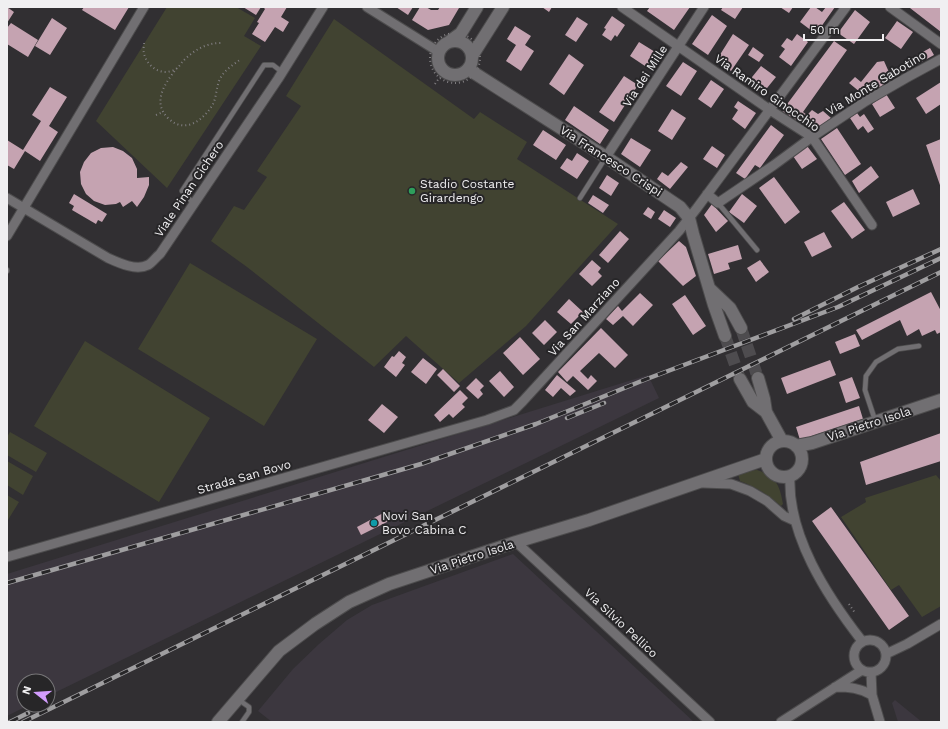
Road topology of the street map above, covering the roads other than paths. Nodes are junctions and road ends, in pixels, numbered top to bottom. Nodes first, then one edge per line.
1 (144, 7) edge
2 (323, 7) edge
3 (367, 7) edge
4 (477, 7) edge
5 (503, 7) edge
6 (622, 7) edge
7 (704, 7) edge
8 (846, 7) edge
9 (890, 7) edge
10 (450, 41) junction
11 (941, 44) edge
12 (678, 46) junction
13 (436, 50) junction
14 (475, 52) junction
15 (941, 59) edge
16 (471, 71) junction
17 (282, 72) junction
18 (770, 110) junction
19 (812, 137) junction
20 (606, 157) junction
21 (707, 194) junction
22 (7, 198) edge
23 (580, 198) dead end
24 (194, 204) junction
25 (718, 204) junction
26 (23, 207) junction
27 (689, 218) junction
28 (872, 225) dead end
29 (7, 236) edge
30 (757, 250) dead end
31 (710, 288) junction
32 (741, 328) tunnel mouth
33 (726, 336) tunnel mouth
34 (919, 346) dead end
35 (758, 378) tunnel mouth
36 (740, 379) tunnel mouth
37 (941, 400) edge
38 (766, 412) junction
39 (487, 420) joint
40 (876, 422) junction
41 (782, 441) junction
42 (796, 446) junction
43 (766, 460) junction
44 (790, 475) junction
45 (699, 482) junction
46 (795, 521) junction
47 (516, 542) junction
48 (7, 557) edge
49 (941, 624) edge
50 (862, 641) junction
51 (886, 654) junction
52 (866, 671) junction
53 (835, 687) junction
54 (872, 695) junction
55 (237, 698) junction
56 (218, 722) edge
57 (242, 722) edge
58 (710, 722) edge
59 (781, 722) edge
60 (880, 722) edge

1 - 26 street
2 - 17 street, Viale Pinan Cichero
3 - 13 street
4 - 10 street
5 - 14 street
6 - 12 street, Via Ramiro Ginocchio
7 - 12 street, Via dei Mille
8 - 18 street, Via San Marziano
9 - 11 street
10 - 13 street
10 - 14 street
12 - 18 street, Via Ramiro Ginocchio
12 - 20 street, Via dei Mille
13 - 16 street
14 - 16 street
15 - 19 street, Via Monte Sabotino
16 - 20 street, Via Francesco Crispi
17 - 24 street, Viale Pinan Cichero
17 - 24 lane
18 - 19 street, Via Ramiro Ginocchio
18 - 21 street, Via San Marziano
19 - 25 street, Via Monte Sabotino
19 - 28 street, Via Ramiro Ginocchio
20 - 23 lane
20 - 27 street, Via Francesco Crispi
21 - 25 street
21 - 27 street, Via San Marziano
22 - 26 street, Viale Pinan Cichero
24 - 26 street, Viale Pinan Cichero
25 - 30 lane
26 - 29 street
27 - 31 street, Via Francesco Crispi
27 - 39 street, Via San Marziano
31 - 32 street, Via Francesco Crispi
31 - 33 street, Via Francesco Crispi
34 - 40 lane
35 - 38 street
36 - 38 street
37 - 40 street, Via Pietro Isola
38 - 41 street
39 - 48 street, Strada San Bovo
40 - 42 street, Via Pietro Isola
41 - 42 street
41 - 43 street
42 - 44 street
43 - 44 street
43 - 45 street, Via Pietro Isola
44 - 46 street
45 - 46 street
45 - 47 street, Via Pietro Isola
46 - 50 street
47 - 55 street, Via Pietro Isola
47 - 58 street, Via Silvio Pellico
49 - 51 street
50 - 51 street
50 - 52 street
51 - 52 street
52 - 53 street
52 - 54 street
53 - 54 street
53 - 59 street
54 - 60 street
55 - 56 street, Via Pietro Isola
55 - 57 lane

